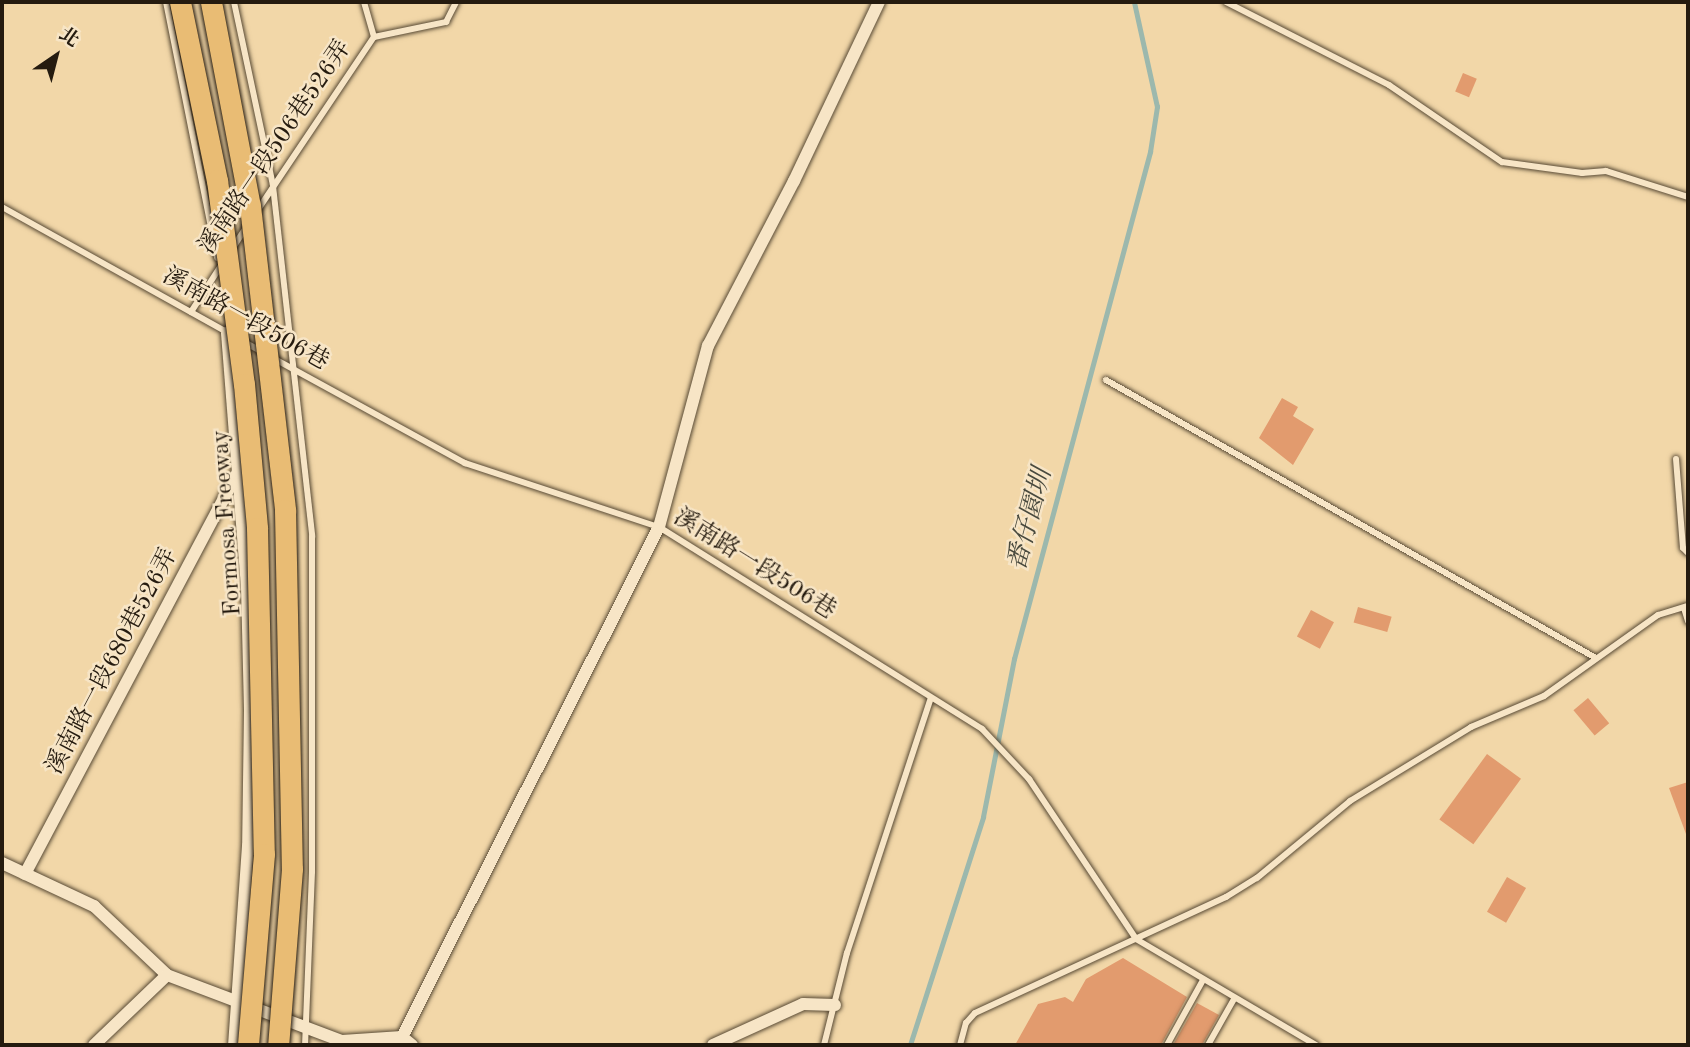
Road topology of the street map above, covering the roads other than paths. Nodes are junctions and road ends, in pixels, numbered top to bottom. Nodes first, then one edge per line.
1 (166, 2) edge
2 (180, 2) edge
3 (211, 2) edge
4 (234, 2) edge
5 (364, 2) edge
6 (456, 2) edge
7 (879, 2) edge
8 (1226, 2) edge
9 (374, 37) junction
10 (273, 186) junction
11 (1688, 197) edge
12 (2, 207) edge
13 (219, 270) junction
14 (191, 312) junction
15 (227, 332) junction
16 (294, 370) junction
17 (1106, 380) dead end
18 (1676, 458) dead end
19 (239, 470) junction
20 (659, 527) junction
21 (1688, 553) edge
22 (1686, 607) edge
23 (1688, 621) edge
24 (1594, 657) junction
25 (930, 698) junction
26 (2, 863) edge
27 (25, 874) junction
28 (1136, 939) junction
29 (167, 975) junction
30 (1203, 980) junction
31 (1234, 999) junction
32 (235, 1001) junction
33 (835, 1005) junction
34 (304, 1027) junction
35 (404, 1043) edge
36 (94, 1045) edge
37 (234, 1045) edge
38 (248, 1045) edge
39 (278, 1045) edge
40 (305, 1045) edge
41 (713, 1045) edge
42 (824, 1045) edge
43 (960, 1045) edge
44 (1167, 1045) edge
45 (1208, 1045) edge
46 (1316, 1045) edge

1 - 13 lane
2 - 38 highway, Formosa Freeway, bridge
3 - 39 highway, bridge
4 - 10 lane
5 - 9 lane, 溪南路一段506巷526弄
6 - 9 lane
7 - 20 street
8 - 11 lane
9 - 10 lane, 溪南路一段506巷526弄
10 - 13 lane, 溪南路一段506巷526弄
10 - 16 lane
12 - 14 lane, 溪南路一段506巷
13 - 14 lane, 溪南路一段506巷526弄
13 - 15 lane
14 - 15 lane, 溪南路一段506巷
15 - 16 lane, 溪南路一段506巷
15 - 19 street
16 - 20 lane, 溪南路一段506巷
16 - 34 lane
17 - 24 lane
18 - 21 lane
19 - 27 street, 溪南路一段680巷526弄
19 - 32 street
20 - 25 lane, 溪南路一段506巷
20 - 35 street
22 - 23 lane
22 - 24 lane
24 - 28 lane
25 - 28 lane, 溪南路一段506巷
25 - 33 lane
26 - 27 street
27 - 29 street
28 - 30 lane, 溪南路一段506巷
28 - 43 lane
29 - 32 street
29 - 36 street
30 - 31 lane, 溪南路一段506巷
30 - 44 lane
31 - 45 lane
31 - 46 lane, 溪南路一段506巷
32 - 34 street
32 - 37 street
33 - 41 street
33 - 42 lane
34 - 35 street
34 - 40 lane

